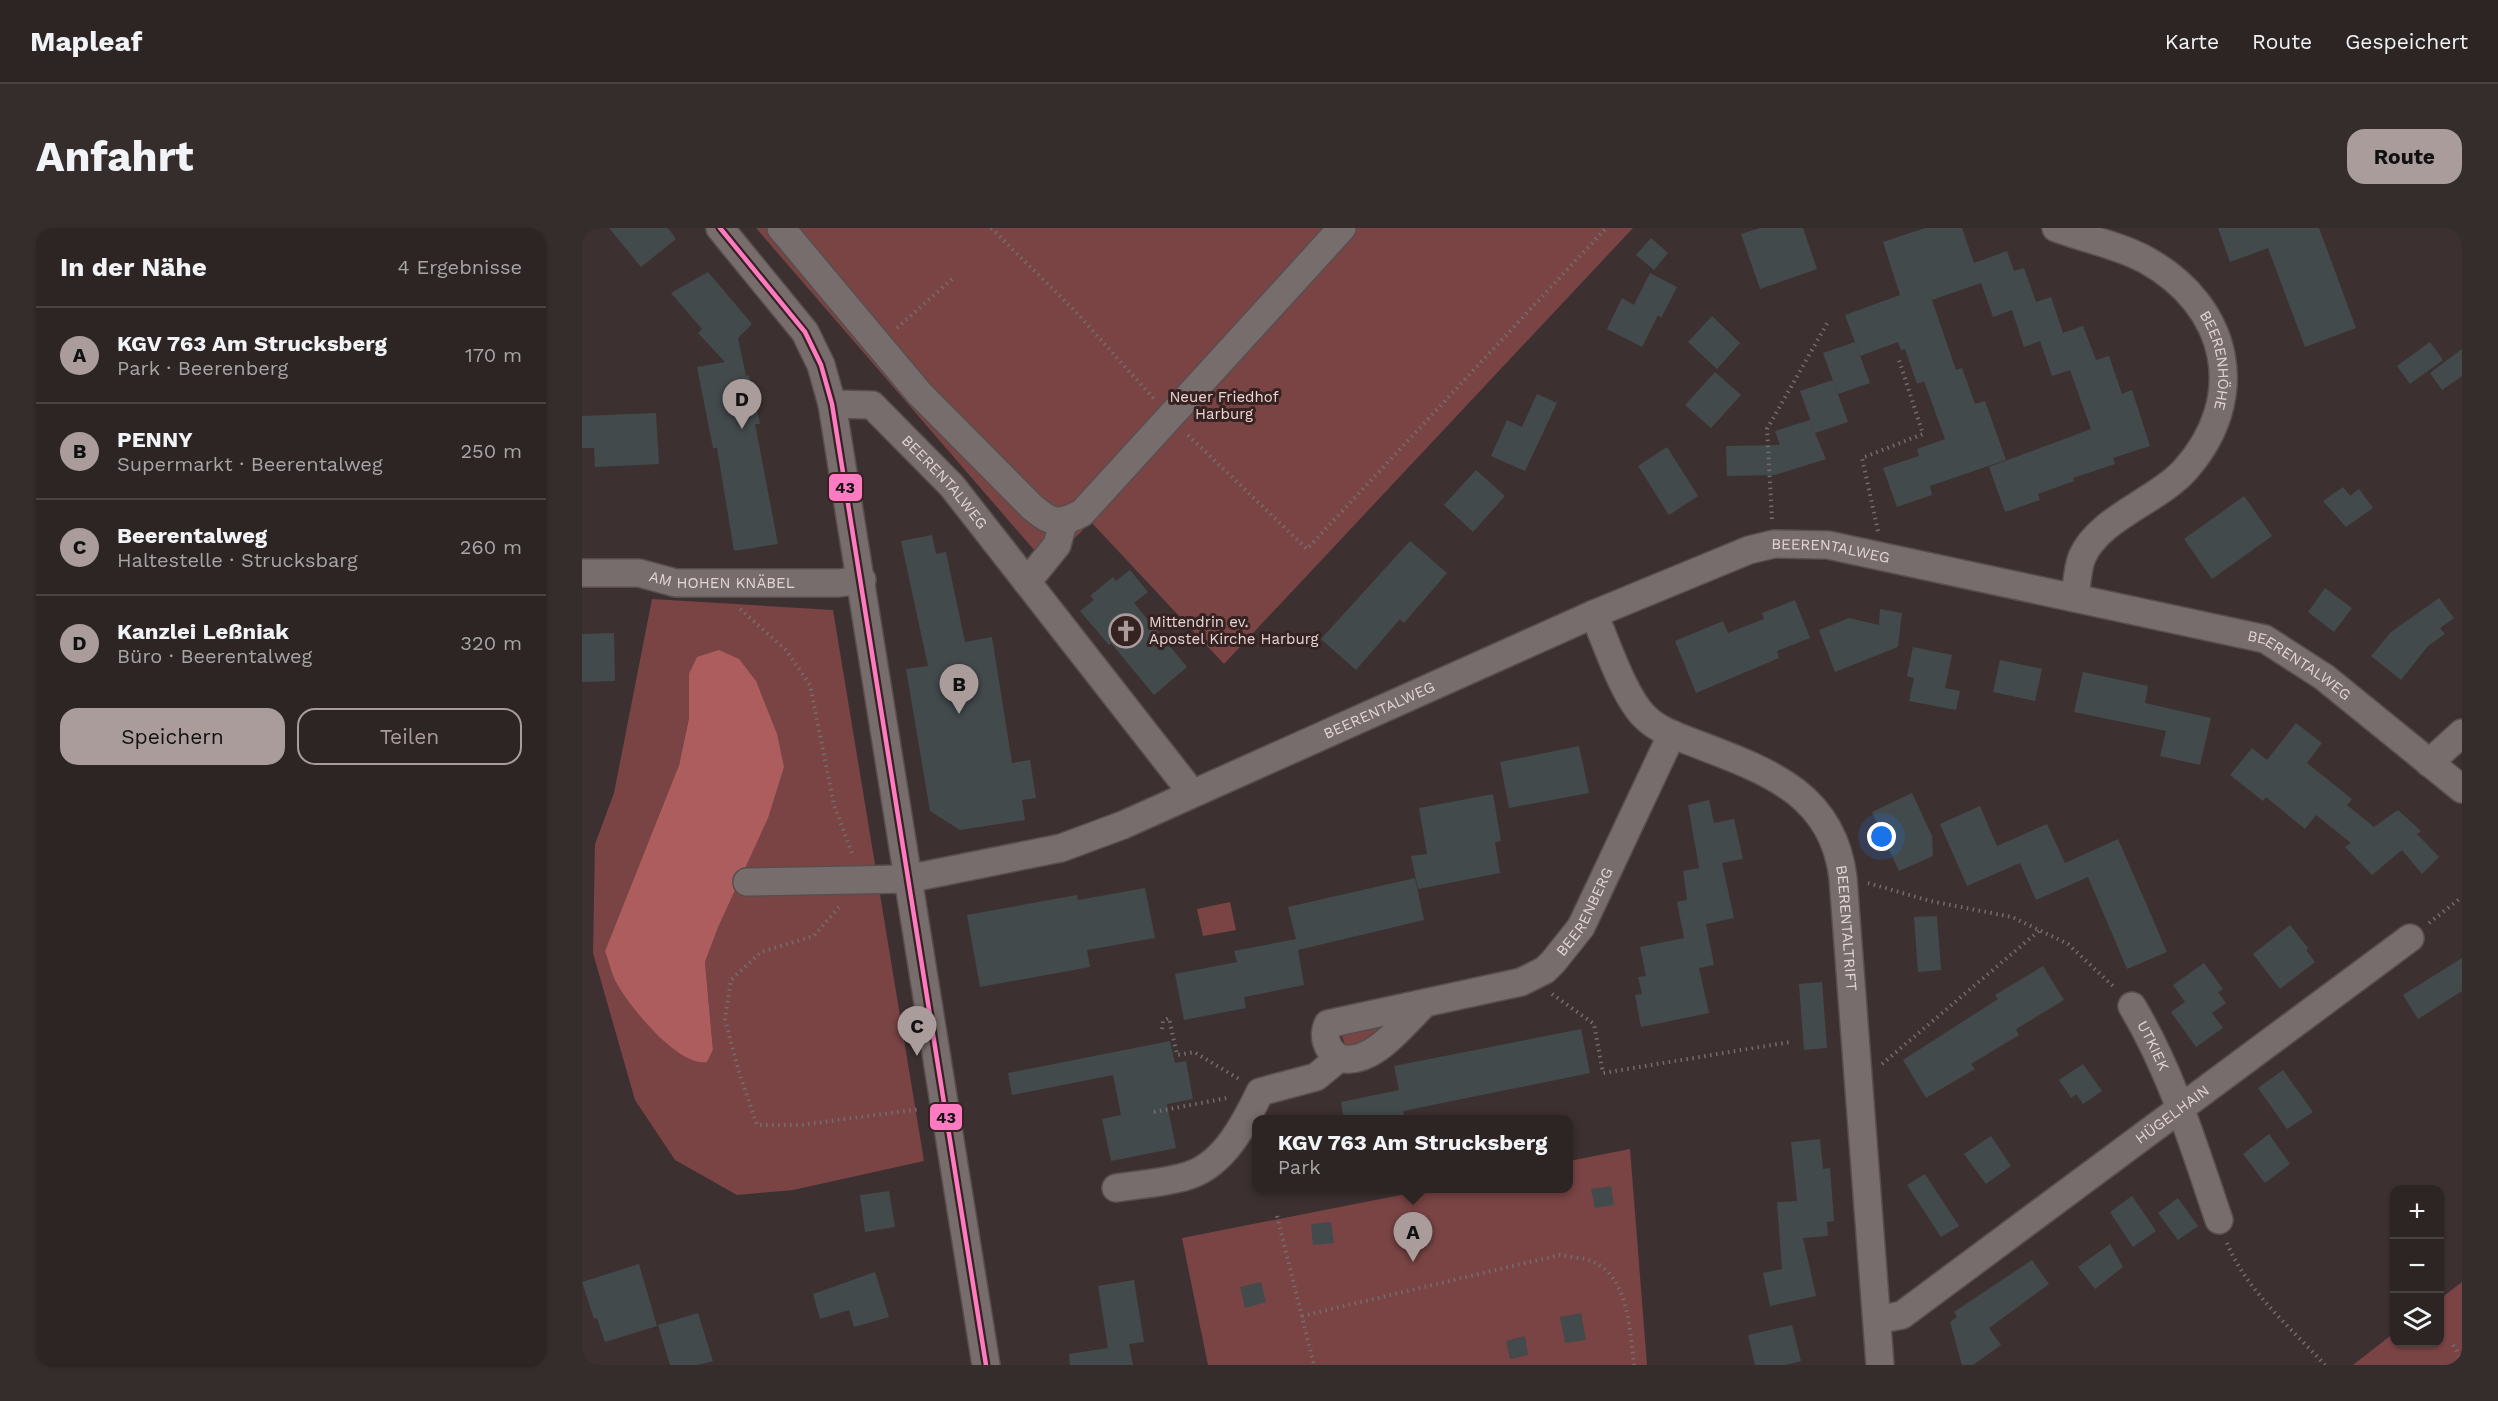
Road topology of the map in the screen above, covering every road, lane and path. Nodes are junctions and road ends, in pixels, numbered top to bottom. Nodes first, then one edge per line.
1 (720, 228) edge
2 (781, 228) edge
3 (991, 228) edge
4 (1342, 228) edge
5 (1606, 228) edge
6 (2056, 228) edge
7 (952, 279) dead end
8 (1829, 320) dead end
9 (878, 345) junction
10 (1899, 360) dead end
11 (832, 404) junction
12 (1171, 418) junction
13 (1063, 523) junction
14 (1878, 536) dead end
15 (1774, 544) junction
16 (582, 573) edge
17 (862, 580) junction
18 (1027, 582) junction
19 (711, 583) junction
20 (2075, 598) junction
21 (1594, 614) junction
22 (2462, 733) edge
23 (1672, 734) junction
24 (2429, 762) junction
25 (2462, 789) edge
26 (1192, 793) junction
27 (1843, 878) junction
28 (907, 879) junction
29 (862, 881) junction
30 (747, 882) dead end
31 (2462, 897) edge
32 (2040, 930) junction
33 (2410, 938) joint
34 (1533, 977) junction
35 (1424, 1004) junction
36 (2132, 1006) joint
37 (1162, 1029) dead end
38 (1790, 1042) dead end
39 (1889, 1058) dead end
40 (1339, 1059) junction
41 (1260, 1092) junction
42 (944, 1105) junction
43 (2182, 1109) junction
44 (1154, 1112) dead end
45 (1116, 1188) dead end
46 (1277, 1215) dead end
47 (2219, 1220) joint
48 (1302, 1316) junction
49 (1877, 1320) junction
50 (2453, 1345) dead end
51 (2462, 1359) edge
52 (987, 1365) edge
53 (1314, 1365) edge
54 (1635, 1365) edge
55 (1880, 1365) edge
56 (2325, 1365) edge

1 - 11 street
2 - 9 street
3 - 12 path
4 - 12 street
5 - 12 path
6 - 20 street, BEERENHÖHE
7 - 9 path
8 - 15 path
9 - 13 street
10 - 14 path
11 - 17 street
11 - 18 street, BEERENTALWEG
12 - 13 street
13 - 18 street
15 - 20 street, BEERENTALWEG
15 - 21 street, BEERENTALWEG
16 - 19 street, AM HOHEN KNÄBEL
17 - 19 street, AM HOHEN KNÄBEL
17 - 28 street
18 - 26 street, BEERENTALWEG
19 - 29 path
20 - 24 street, BEERENTALWEG
21 - 23 street, BEERENTALTRIFT
21 - 26 street, BEERENTALWEG
22 - 24 street
23 - 27 street, BEERENTALTRIFT
23 - 34 street, BEERENBERG
24 - 25 street, BEERENTALWEG
26 - 28 street, BEERENTALWEG
27 - 32 path, UTKIEK
27 - 49 street, BEERENTALTRIFT
28 - 29 street, BEERENTALWEG
28 - 42 street
29 - 30 street, BEERENTALWEG
29 - 42 path
31 - 33 path
32 - 36 path, UTKIEK
32 - 39 path
33 - 43 street, HÜGELHAIN
34 - 35 street, BEERENBERG
34 - 38 path
35 - 40 street, BEERENBERG
35 - 40 street, BEERENBERG
36 - 43 street, UTKIEK
37 - 41 path
40 - 41 street
41 - 44 path
41 - 45 street
42 - 52 street
43 - 47 street, UTKIEK
43 - 49 street, HÜGELHAIN
46 - 48 path
47 - 56 path
48 - 53 path
48 - 54 path
49 - 55 street, BEERENTALTRIFT
50 - 51 path

